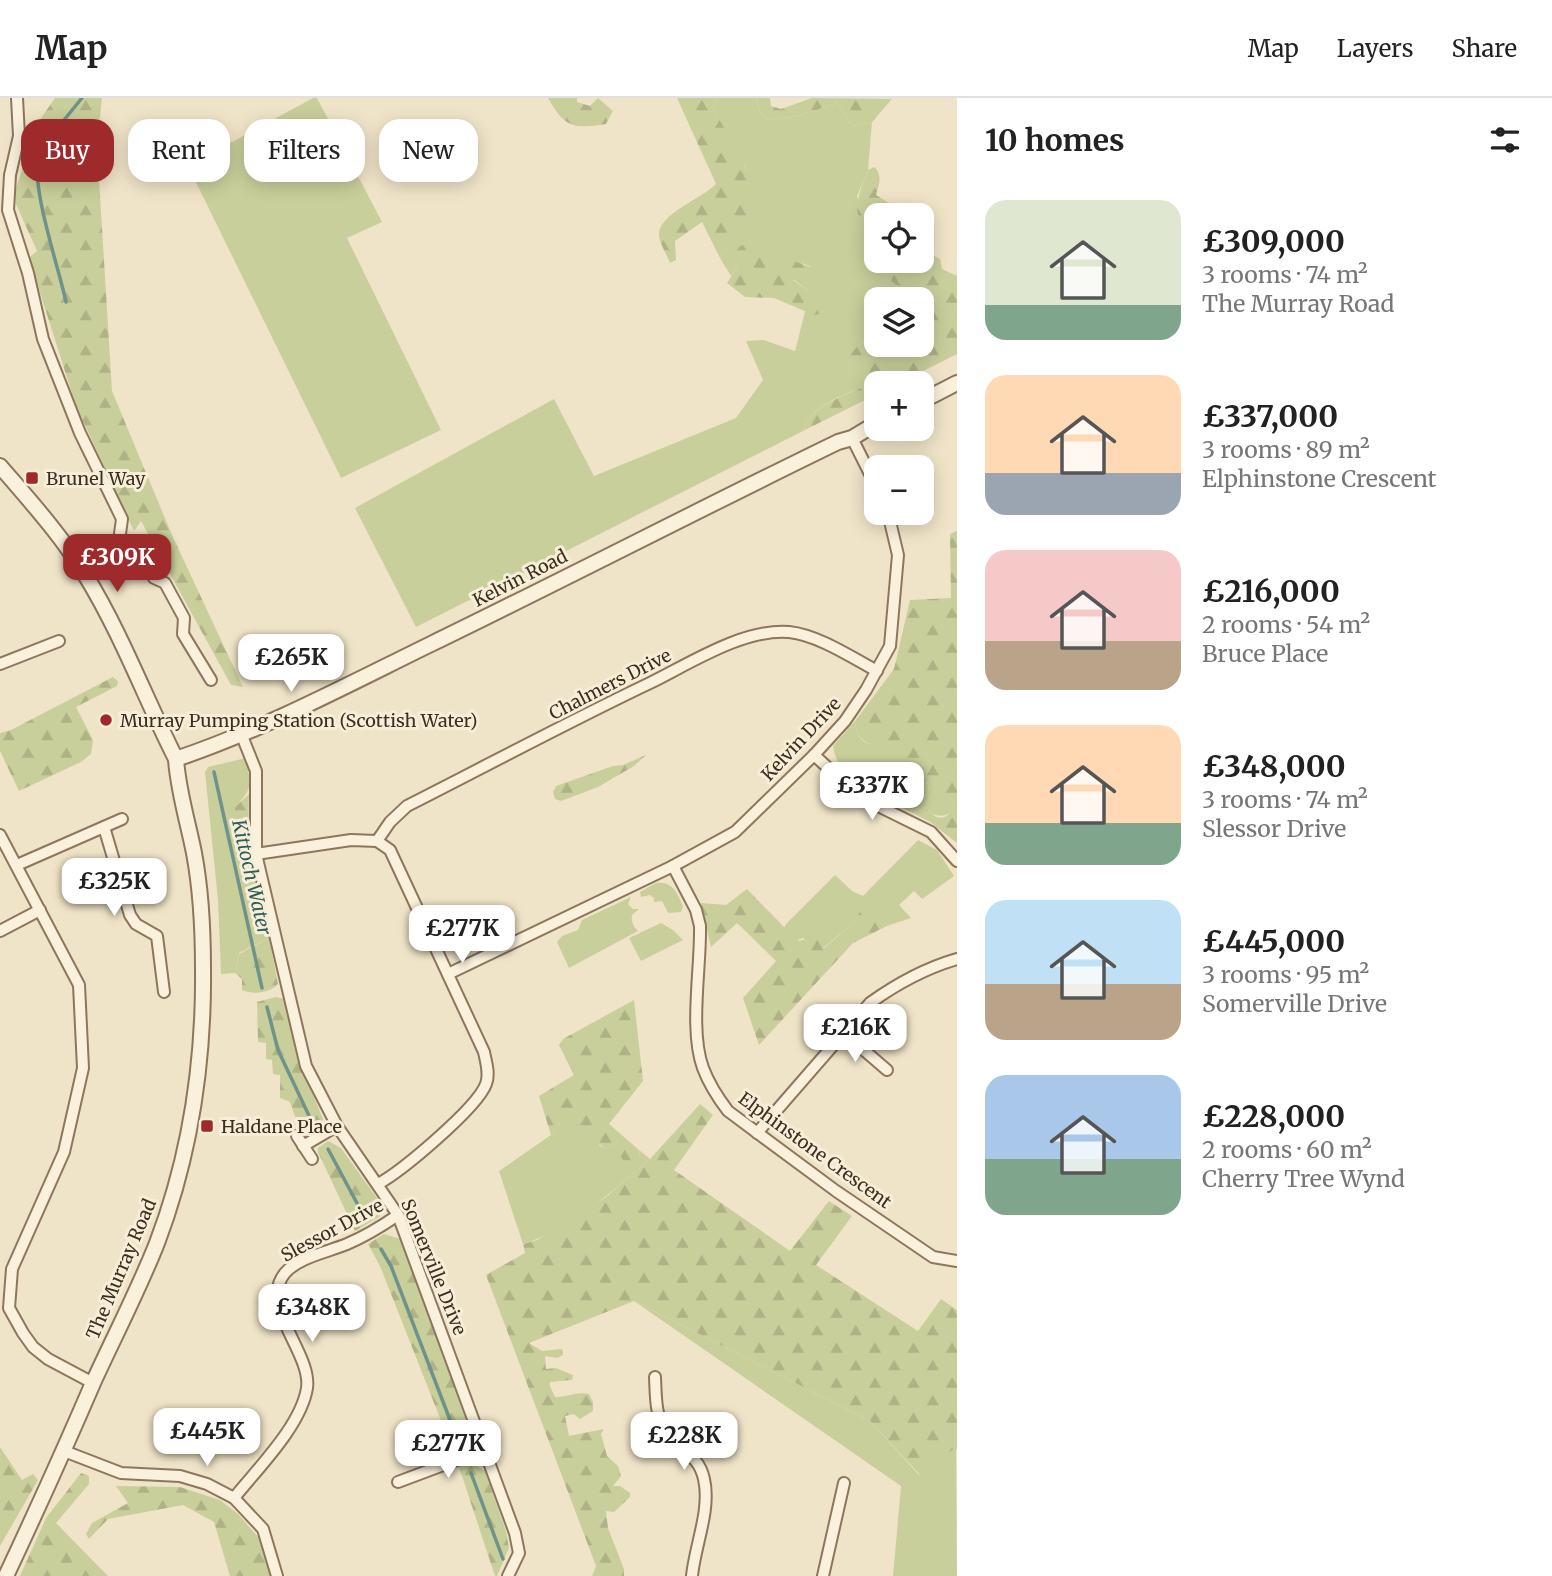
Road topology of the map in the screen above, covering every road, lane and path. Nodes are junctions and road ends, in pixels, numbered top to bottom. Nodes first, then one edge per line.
1 (17, 98) edge
2 (5, 175) edge
3 (957, 383) edge
4 (934, 395) edge
5 (864, 431) edge
6 (852, 438) junction
7 (864, 462) edge
8 (0, 466) edge
9 (891, 525) edge
10 (119, 541) junction
11 (85, 573) junction
12 (59, 641) dead end
13 (0, 664) edge
14 (877, 671) junction
15 (211, 680) dead end
16 (242, 736) junction
17 (814, 755) junction
18 (176, 760) junction
19 (122, 819) dead end
20 (104, 827) junction
21 (0, 835) edge
22 (377, 841) junction
23 (256, 854) junction
24 (957, 861) edge
25 (18, 865) junction
26 (673, 866) junction
27 (40, 910) junction
28 (0, 931) edge
29 (957, 960) edge
30 (448, 974) junction
31 (164, 992) dead end
32 (844, 1033) junction
33 (887, 1070) dead end
34 (337, 1126) junction
35 (757, 1133) junction
36 (312, 1160) dead end
37 (378, 1184) junction
38 (398, 1215) junction
39 (957, 1261) edge
40 (5, 1310) edge
41 (655, 1377) dead end
42 (93, 1383) junction
43 (486, 1449) junction
44 (64, 1451) junction
45 (398, 1482) dead end
46 (844, 1483) dead end
47 (234, 1498) junction
48 (6, 1576) edge
49 (277, 1576) edge
50 (508, 1576) edge
51 (692, 1576) edge
52 (823, 1576) edge

1 - 2 street
2 - 10 street
3 - 4 street
5 - 6 street, Kelvin Road
6 - 7 street
6 - 16 street, Kelvin Road
8 - 11 street, The Murray Road
9 - 14 street, Kelvin Drive
10 - 11 street
10 - 15 street
11 - 18 street, The Murray Road
12 - 13 street
14 - 17 street, Kelvin Drive
14 - 22 street, Chalmers Drive
16 - 18 street, Kelvin Road
16 - 23 street, Somerville Drive
17 - 24 street
17 - 26 street, Kelvin Drive
18 - 42 street, The Murray Road
19 - 20 street
20 - 25 street
20 - 31 street
21 - 25 street
22 - 23 street
22 - 30 street
23 - 34 street, Somerville Drive
25 - 27 street
26 - 30 street, Kelvin Drive
26 - 35 street, Elphinstone Crescent
27 - 28 street
27 - 40 street
29 - 32 street
30 - 37 street
32 - 33 street
32 - 35 street
34 - 36 street
34 - 37 street, Somerville Drive
35 - 39 street, Elphinstone Crescent
37 - 38 street, Somerville Drive
38 - 43 street, Somerville Drive
38 - 47 street, Slessor Drive
40 - 42 street
41 - 51 street
42 - 44 street, The Murray Road
43 - 45 street
43 - 50 street, Somerville Drive
44 - 47 street
44 - 48 street, The Murray Road
46 - 52 street
47 - 49 street

